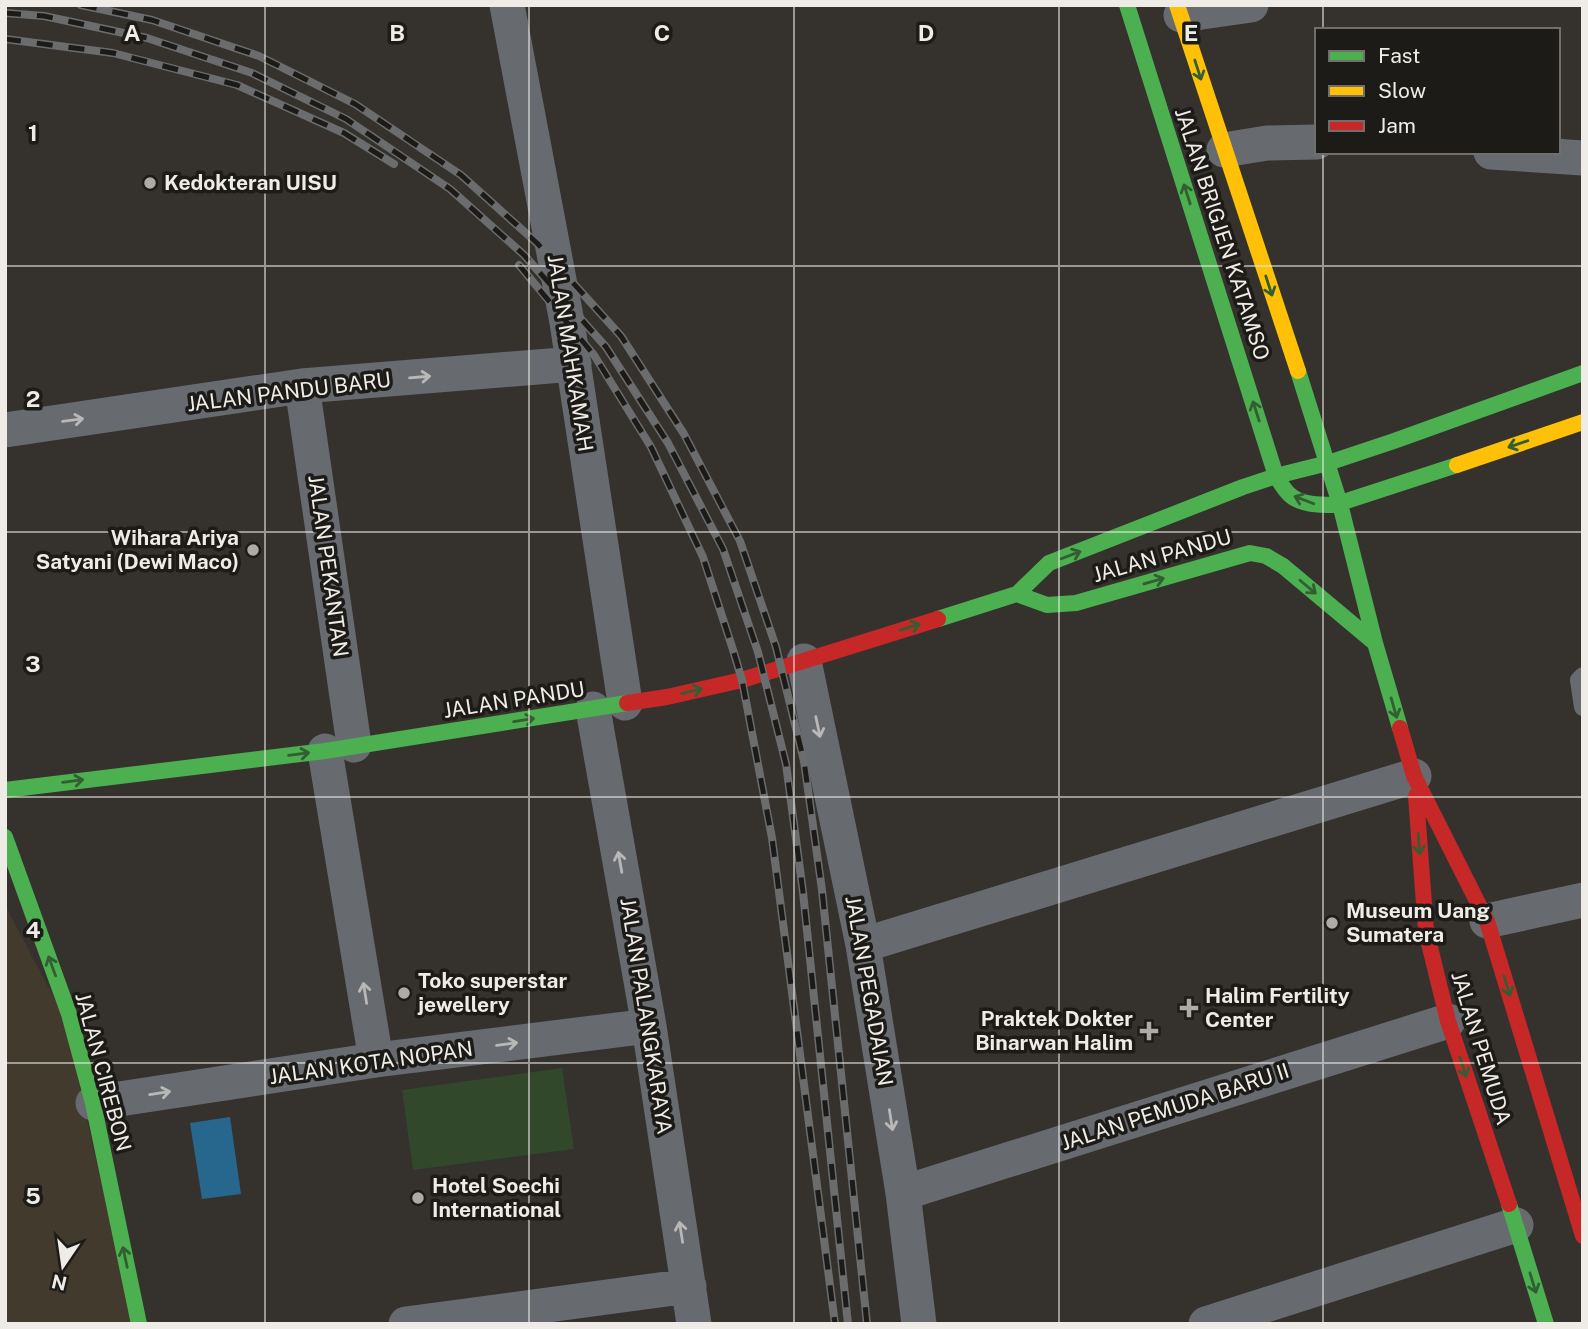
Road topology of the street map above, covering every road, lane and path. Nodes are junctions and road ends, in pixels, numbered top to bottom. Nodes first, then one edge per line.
1 (507, 5) edge
2 (1127, 5) edge
3 (1251, 5) edge
4 (1179, 10) edge
5 (1315, 142) edge
6 (1224, 150) junction
7 (1522, 154) edge
8 (1583, 158) edge
9 (574, 364) junction
10 (1583, 373) edge
11 (302, 386) junction
12 (1583, 422) edge
13 (5, 430) edge
14 (1328, 463) junction
15 (1276, 476) junction
16 (1340, 504) junction
17 (1017, 594) junction
18 (1375, 643) junction
19 (804, 661) junction
20 (1583, 676) edge
21 (609, 706) junction
22 (1583, 707) edge
23 (340, 748) junction
24 (1414, 776) junction
25 (5, 790) edge
26 (5, 837) edge
27 (1583, 900) edge
28 (1487, 921) junction
29 (863, 945) junction
30 (1448, 1021) junction
31 (649, 1026) junction
32 (376, 1060) junction
33 (93, 1103) junction
34 (903, 1193) junction
35 (1516, 1225) junction
36 (1583, 1236) edge
37 (689, 1286) junction
38 (139, 1324) edge
39 (407, 1324) edge
40 (694, 1324) edge
41 (919, 1324) edge
42 (1206, 1324) edge
43 (1545, 1324) edge

1 - 9 street, JALAN MAHKAMAH
15 -> 2 main road, JALAN BRIGJEN KATAMSO
3 - 4 street
4 -> 6 main road, JALAN BRIGJEN KATAMSO
5 - 6 street
6 -> 14 main road, JALAN BRIGJEN KATAMSO
7 - 8 street
11 -> 9 street, JALAN PANDU BARU
9 - 21 street, JALAN MAHKAMAH
10 - 14 main road, JALAN PANDU
13 -> 11 street, JALAN PANDU BARU
11 - 23 street, JALAN PEKANTAN
12 -> 16 main road
14 - 15 main road, JALAN PANDU
14 - 16 main road, JALAN PEMUDA
16 -> 15 main road
17 -> 15 main road, JALAN PANDU
16 - 18 main road, JALAN PEMUDA
17 -> 18 main road, JALAN PANDU
19 -> 17 main road, JALAN PANDU
18 -> 24 main road, JALAN PEMUDA
21 -> 19 main road, JALAN PANDU
19 -> 29 street, JALAN PEGADAIAN
20 - 22 lane
23 -> 21 main road, JALAN PANDU
31 -> 21 street, JALAN PALANGKARAYA
25 -> 23 main road, JALAN PANDU
32 -> 23 street, JALAN PEKANTAN
24 - 28 main road, JALAN PEMUDA
24 - 29 street
24 -> 30 main road, JALAN PEMUDA
33 -> 26 main road, JALAN CIREBON
27 - 28 street
28 -> 36 main road, JALAN PEMUDA
29 -> 34 street, JALAN PEGADAIAN
30 - 34 street, JALAN PEMUDA BARU II
30 -> 35 main road, JALAN PEMUDA
32 -> 31 street, JALAN KOTA NOPAN
37 -> 31 street, JALAN PALANGKARAYA
33 -> 32 street, JALAN KOTA NOPAN
38 -> 33 main road, JALAN CIREBON
34 - 41 street, JALAN PEGADAIAN
35 - 42 street
35 -> 43 main road, JALAN PEMUDA
37 - 39 street
37 - 40 street, JALAN PALANGKARAYA

